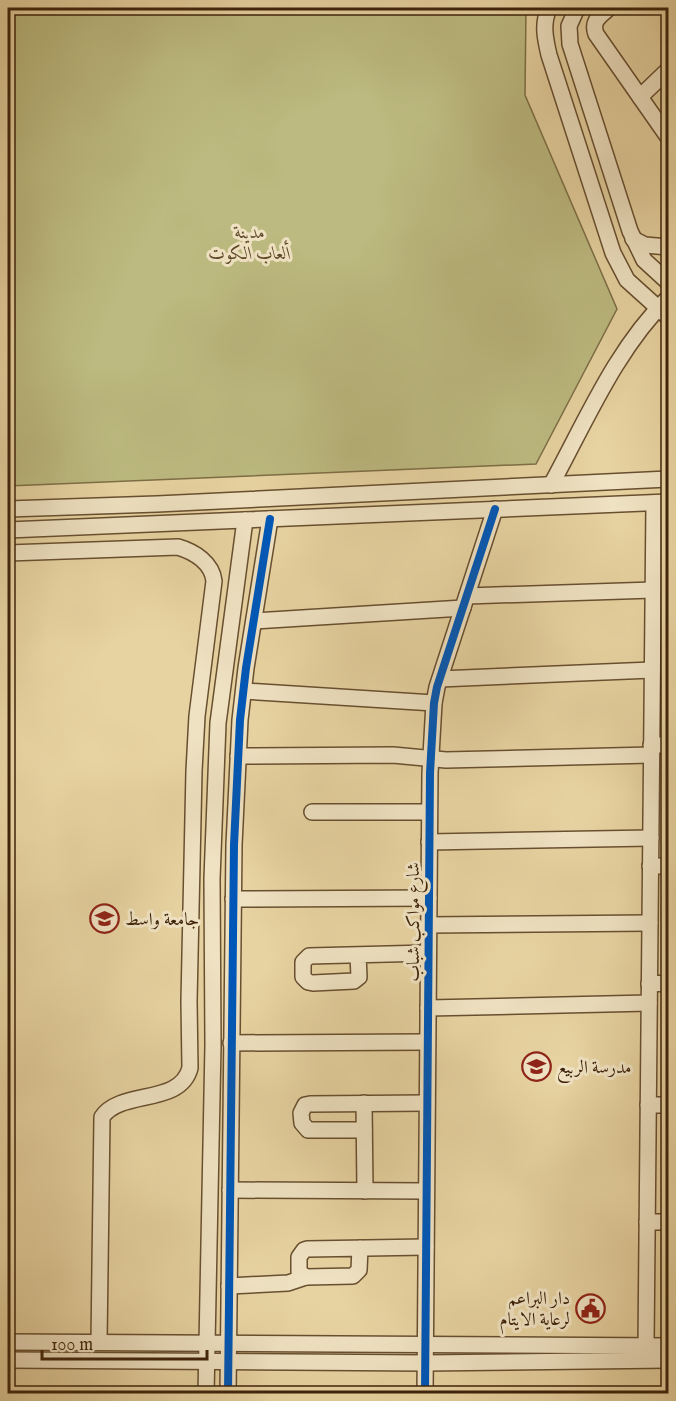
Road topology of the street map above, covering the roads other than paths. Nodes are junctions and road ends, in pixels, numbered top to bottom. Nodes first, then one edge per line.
1 (549, 8) edge
2 (577, 8) edge
3 (609, 8) edge
4 (669, 70) edge
5 (640, 97) junction
6 (669, 137) edge
7 (633, 239) junction
8 (669, 247) edge
9 (669, 282) edge
10 (665, 308) edge
11 (669, 479) edge
12 (551, 485) junction
13 (661, 502) edge
14 (8, 509) edge
15 (495, 510) junction
16 (270, 519) junction
17 (245, 520) junction
18 (8, 530) edge
19 (8, 553) edge
20 (653, 590) junction
21 (465, 602) junction
22 (254, 621) junction
23 (669, 631) edge
24 (652, 632) junction
25 (652, 670) junction
26 (440, 679) junction
27 (244, 691) junction
28 (434, 703) junction
29 (669, 745) edge
30 (651, 750) junction
31 (238, 756) junction
32 (431, 758) junction
33 (312, 812) dead end
34 (429, 812) junction
35 (651, 838) junction
36 (429, 842) junction
37 (650, 866) junction
38 (669, 866) edge
39 (429, 898) junction
40 (233, 899) junction
41 (650, 923) junction
42 (428, 925) junction
43 (428, 952) junction
44 (358, 955) dead end
45 (669, 983) edge
46 (649, 984) junction
47 (649, 1003) junction
48 (428, 1008) junction
49 (427, 1042) junction
50 (231, 1043) junction
51 (364, 1103) junction
52 (427, 1103) junction
53 (669, 1105) edge
54 (648, 1106) junction
55 (364, 1130) junction
56 (230, 1190) junction
57 (365, 1191) junction
58 (426, 1191) junction
59 (647, 1222) junction
60 (669, 1222) edge
61 (426, 1247) junction
62 (360, 1248) junction
63 (306, 1277) junction
64 (229, 1286) junction
65 (8, 1342) edge
66 (99, 1342) junction
67 (148, 1343) junction
68 (207, 1343) junction
69 (228, 1344) junction
70 (425, 1345) junction
71 (646, 1346) junction
72 (669, 1346) edge
73 (8, 1360) edge
74 (669, 1360) edge
75 (148, 1361) junction
76 (206, 1362) junction
77 (228, 1362) junction
78 (425, 1363) junction
79 (206, 1394) edge
80 (228, 1394) edge
81 (425, 1394) edge

1 - 10 street
2 - 7 street
3 - 5 street
4 - 5 street
5 - 6 street
7 - 8 street
7 - 9 street
10 - 12 street
11 - 12 street
12 - 14 street
13 - 15 street
13 - 20 street
15 - 16 street
15 - 21 street, شارع مواكب شباب
16 - 17 street
16 - 22 street
17 - 18 street
17 - 68 street
19 - 66 street
20 - 21 street
20 - 24 street
21 - 22 street
21 - 26 street, شارع مواكب شباب
22 - 27 street
23 - 24 street
24 - 25 street
25 - 26 street
25 - 30 street
26 - 28 street, شارع مواكب شباب
27 - 28 street
27 - 31 street
28 - 32 street, شارع مواكب شباب
29 - 30 street
30 - 32 street
30 - 35 street
31 - 32 street
31 - 40 street
32 - 34 street, شارع مواكب شباب
33 - 34 street
34 - 36 street, شارع مواكب شباب
35 - 36 street
35 - 37 street
36 - 39 street, شارع مواكب شباب
37 - 38 street
37 - 41 street
39 - 40 street
39 - 42 street, شارع مواكب شباب
40 - 50 street
41 - 42 street
41 - 46 street
42 - 43 street, شارع مواكب شباب
43 - 44 street
43 - 48 street, شارع مواكب شباب
45 - 46 street
46 - 47 street
47 - 48 street
47 - 54 street
48 - 49 street, شارع مواكب شباب
49 - 50 street
49 - 52 street, شارع مواكب شباب
50 - 56 street
51 - 52 street
51 - 55 street
51 - 55 street
52 - 58 street, شارع مواكب شباب
53 - 54 street
54 - 59 street
55 - 57 street
56 - 57 street
56 - 64 street
57 - 58 street
58 - 61 street, شارع مواكب شباب
59 - 60 street
59 - 71 street
61 - 62 street
61 - 70 street, شارع مواكب شباب
62 - 63 street
62 - 63 street
63 - 64 street
64 - 69 street
65 - 66 street
66 - 67 street
67 - 68 street
67 - 75 street
68 - 69 street
68 - 76 street
69 - 70 street
69 - 77 street
70 - 71 street
70 - 78 street, شارع مواكب شباب
71 - 72 street
73 - 75 street
74 - 78 street
75 - 76 street
76 - 77 street
76 - 79 street
77 - 78 street
77 - 80 street
78 - 81 street, شارع مواكب شباب

